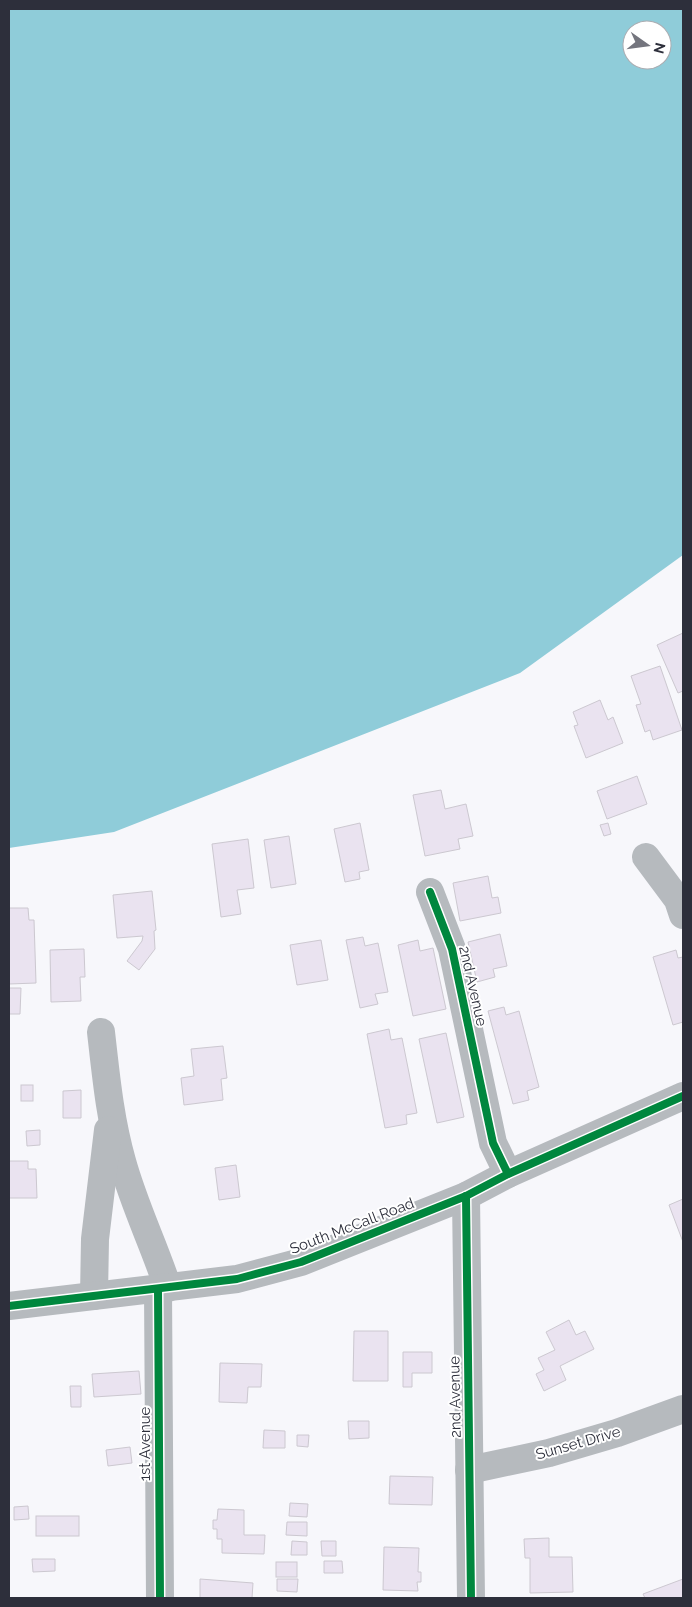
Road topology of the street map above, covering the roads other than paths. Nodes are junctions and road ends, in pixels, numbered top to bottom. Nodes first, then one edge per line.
1 (646, 857) dead end
2 (430, 892) dead end
3 (683, 914) edge
4 (101, 1032) dead end
5 (683, 1096) edge
6 (111, 1117) junction
7 (508, 1174) junction
8 (466, 1196) junction
9 (163, 1288) junction
10 (94, 1296) junction
11 (9, 1306) edge
12 (683, 1408) edge
13 (469, 1470) junction
14 (160, 1598) edge
15 (471, 1598) edge

1 - 3 street
2 - 7 street, 2nd Avenue
4 - 6 street
5 - 7 street, South McCall Road
6 - 9 street, 1st Avenue
6 - 10 street
7 - 8 street, South McCall Road
8 - 9 street, South McCall Road
8 - 13 street, 2nd Avenue
9 - 10 street, South McCall Road
9 - 14 street, 1st Avenue
10 - 11 street, South McCall Road
12 - 13 street, Sunset Drive
13 - 15 street, 2nd Avenue

